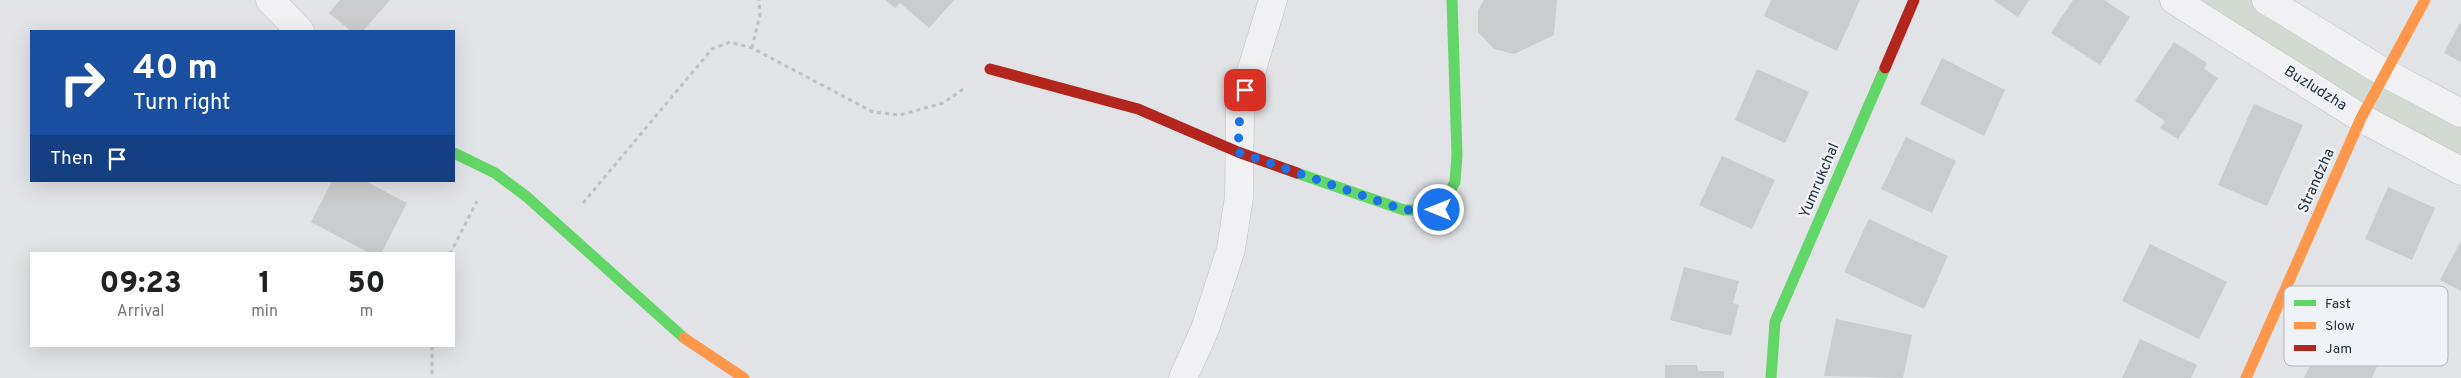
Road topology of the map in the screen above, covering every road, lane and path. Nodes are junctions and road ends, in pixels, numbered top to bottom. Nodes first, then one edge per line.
1 (270, 0) edge
2 (759, 0) edge
3 (1273, 0) edge
4 (1452, 0) edge
5 (1914, 0) edge
6 (2174, 0) edge
7 (2266, 0) edge
8 (2425, 0) edge
9 (299, 30) edge
10 (752, 48) junction
11 (990, 69) joint
12 (2385, 73) junction
13 (2461, 113) edge
14 (2361, 118) junction
15 (1238, 152) junction
16 (455, 153) edge
17 (2461, 171) edge
18 (493, 172) junction
19 (562, 228) junction
20 (451, 252) edge
21 (2287, 286) edge
22 (2284, 292) edge
23 (432, 347) edge
24 (432, 378) edge
25 (744, 378) edge
26 (1183, 378) edge
27 (1770, 378) edge
28 (2246, 378) edge

1 - 9 street
2 - 10 path
3 - 15 street
4 - 15 street
5 - 27 street, Yumrukchal
6 - 14 street, Buzludzha
7 - 12 street
8 - 12 street, Strandzha
10 - 11 path
10 - 19 path
11 - 15 street
12 - 13 street
12 - 14 street, Strandzha
14 - 17 street, Buzludzha
14 - 21 street, Strandzha
15 - 26 street
16 - 18 street
18 - 19 street
18 - 20 path
19 - 25 street
22 - 28 street, Strandzha
23 - 24 path

